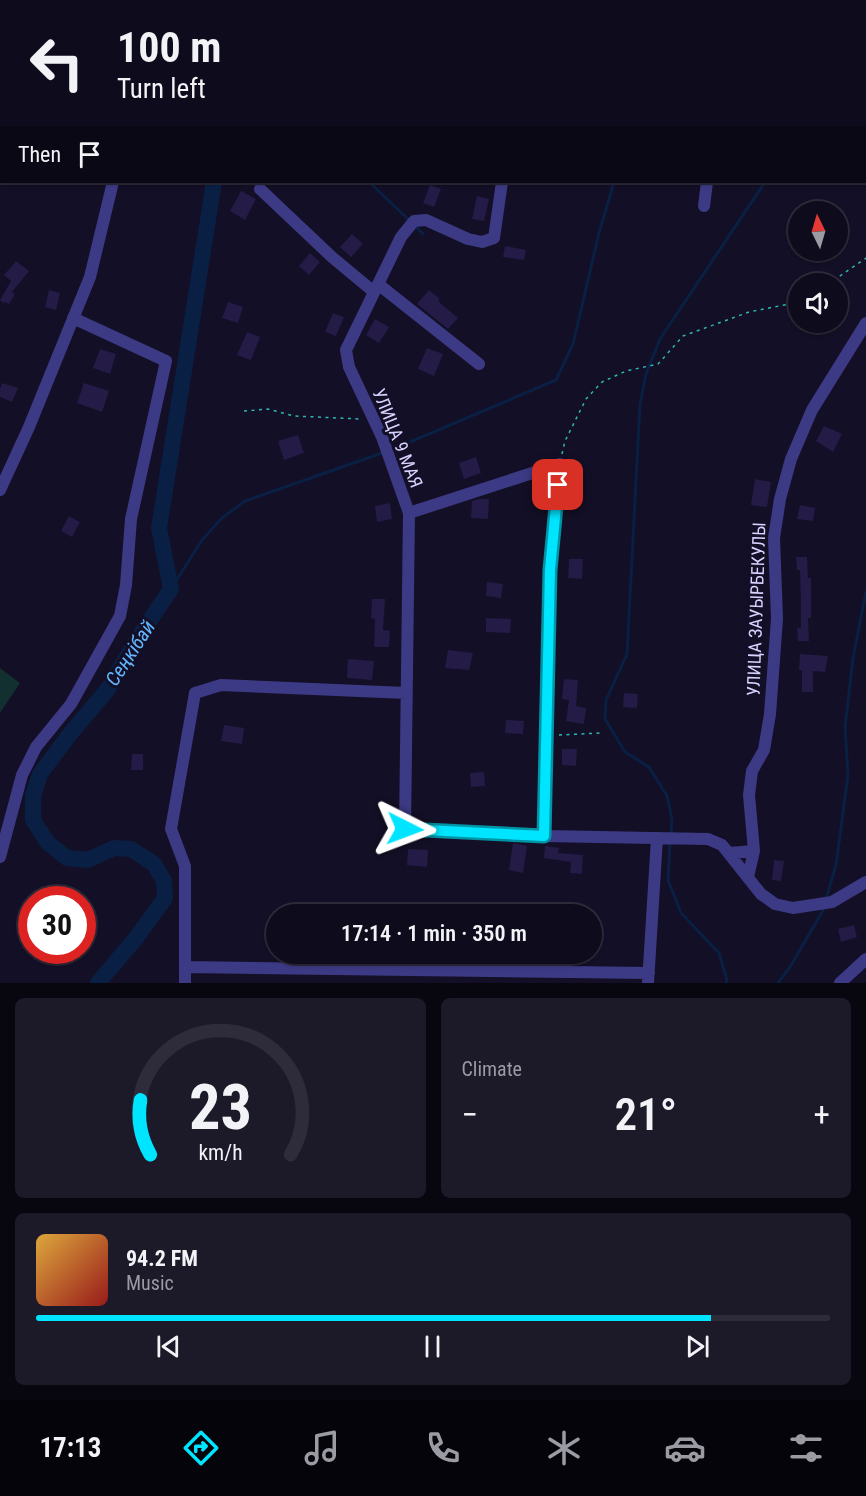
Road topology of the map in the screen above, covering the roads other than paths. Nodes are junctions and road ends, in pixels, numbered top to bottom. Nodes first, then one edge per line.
1 (112, 183) edge
2 (502, 183) edge
3 (707, 183) edge
4 (260, 189) dead end
5 (704, 206) dead end
6 (376, 288) junction
7 (74, 318) junction
8 (866, 323) edge
9 (479, 364) dead end
10 (0, 490) edge
11 (409, 513) junction
12 (406, 693) junction
13 (6, 810) edge
14 (544, 836) junction
15 (657, 838) junction
16 (754, 851) junction
17 (729, 853) junction
18 (0, 857) edge
19 (748, 878) junction
20 (866, 882) edge
21 (866, 959) edge
22 (185, 967) junction
23 (649, 978) edge
24 (185, 983) edge
25 (840, 983) edge

1 - 7 street
2 - 6 street, УЛИЦА 9 МАЯ
3 - 5 street
4 - 6 street
6 - 9 street
6 - 11 street, УЛИЦА 9 МАЯ
7 - 10 street
7 - 13 street
8 - 16 street, УЛИЦА ЗАУЫРБЕКУЛЫ
11 - 12 street, УЛИЦА 9 МАЯ
11 - 14 street
12 - 14 street, УЛИЦА 9 МАЯ
12 - 22 street
13 - 18 street
14 - 15 street
15 - 17 street
15 - 23 street
16 - 17 street
16 - 19 street, УЛИЦА ЗАУЫРБЕКУЛЫ
17 - 19 street
19 - 20 street
21 - 25 street
22 - 23 street
22 - 24 street

